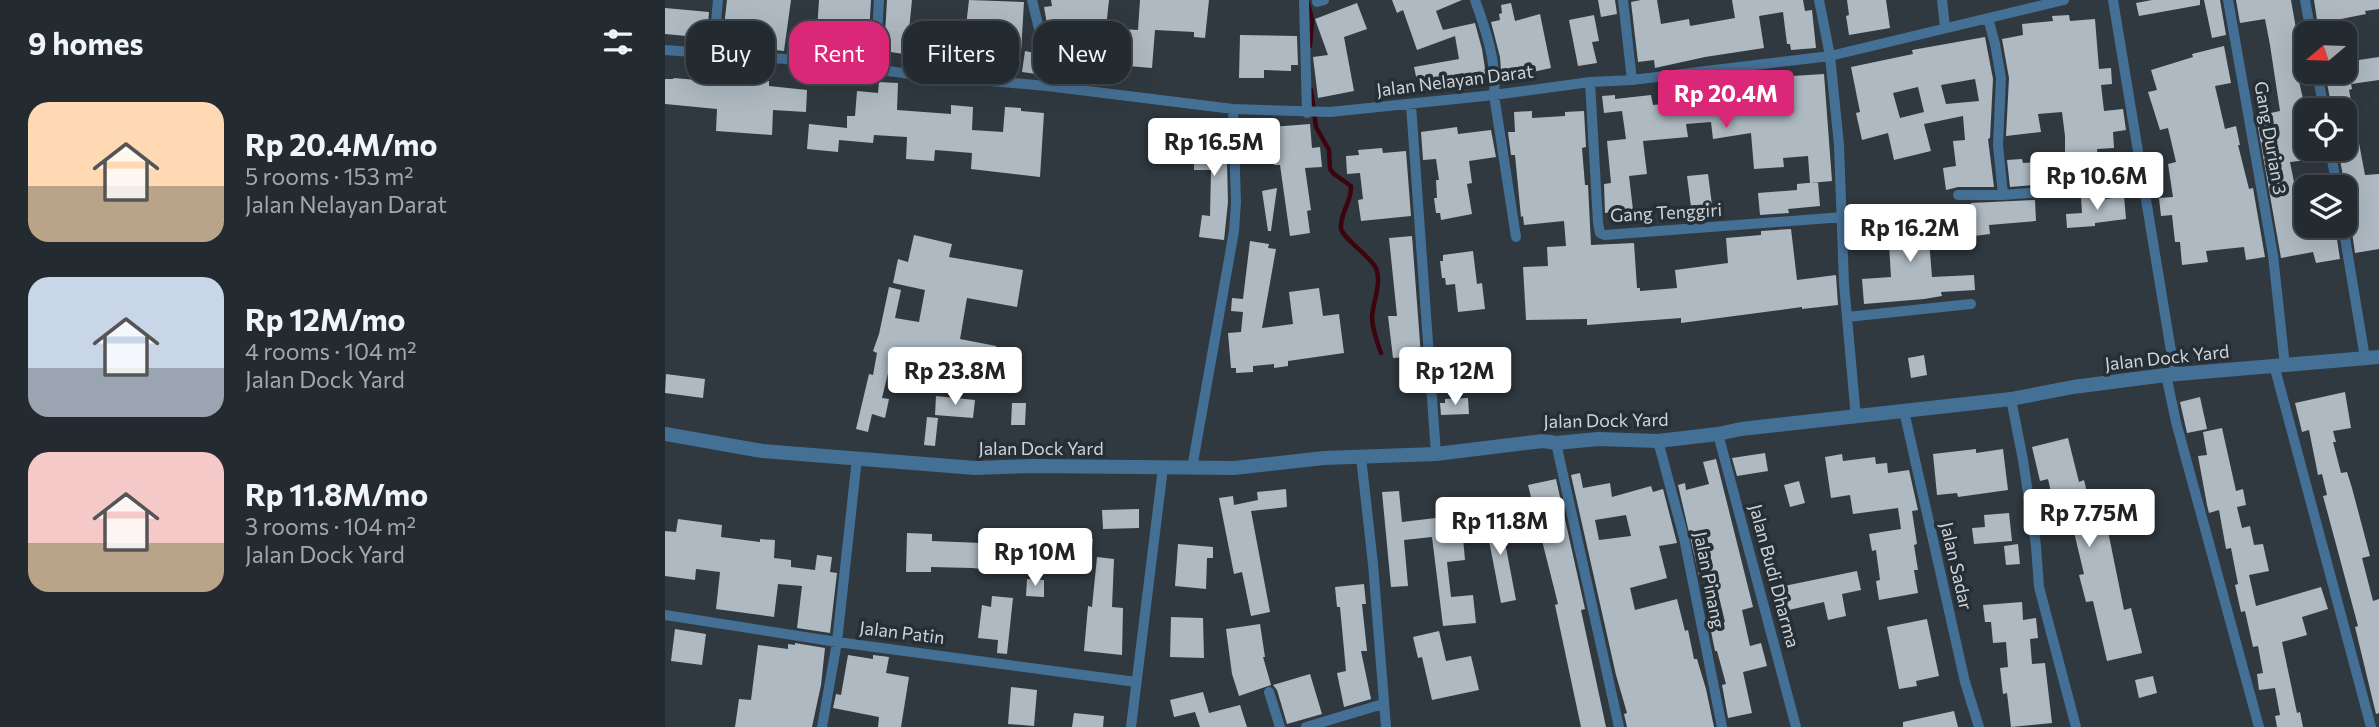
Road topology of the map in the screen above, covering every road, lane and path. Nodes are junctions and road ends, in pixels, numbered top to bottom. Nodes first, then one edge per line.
1 (718, 0) edge
2 (879, 0) edge
3 (1032, 0) edge
4 (1304, 0) edge
5 (1475, 0) edge
6 (1623, 0) edge
7 (1819, 0) edge
8 (1942, 0) edge
9 (2064, 0) edge
10 (2113, 0) edge
11 (2228, 0) edge
12 (2305, 0) edge
13 (1988, 18) junction
14 (716, 21) edge
15 (878, 21) edge
16 (2309, 21) edge
17 (1945, 27) junction
18 (665, 50) edge
19 (686, 52) edge
20 (1830, 55) junction
21 (889, 71) edge
22 (1632, 80) junction
23 (1590, 82) junction
24 (1047, 86) junction
25 (1494, 95) junction
26 (1411, 104) junction
27 (1233, 109) junction
28 (1308, 113) junction
29 (2144, 184) junction
30 (1958, 195) dead end
31 (2003, 195) junction
32 (1843, 217) junction
33 (1515, 237) dead end
34 (2346, 238) edge
35 (1971, 304) dead end
36 (1847, 317) junction
37 (2372, 358) edge
38 (2279, 365) junction
39 (2170, 375) junction
40 (2011, 399) junction
41 (1904, 411) junction
42 (1856, 418) junction
43 (665, 434) edge
44 (1718, 434) junction
45 (1658, 441) junction
46 (1556, 443) junction
47 (1436, 454) junction
48 (857, 457) junction
49 (1361, 457) junction
50 (1163, 468) junction
51 (1192, 468) junction
52 (665, 615) edge
53 (837, 642) junction
54 (1136, 682) junction
55 (1269, 692) dead end
56 (1383, 704) junction
57 (822, 727) edge
58 (1131, 727) edge
59 (1280, 727) edge
60 (1306, 727) edge
61 (1386, 727) edge
62 (1619, 727) edge
63 (1721, 727) edge
64 (1796, 727) edge
65 (1979, 727) edge
66 (2076, 727) edge
67 (2259, 727) edge
68 (2371, 727) edge

1 - 14 street
2 - 15 street
3 - 24 street
4 - 28 street
5 - 25 street
6 - 22 street
7 - 20 street
8 - 17 street
9 - 13 street, Jalan Nelayan Darat
10 - 29 street
11 - 38 street, Gang Durian 3
12 - 16 street
13 - 17 street, Jalan Nelayan Darat
13 - 31 street
17 - 20 street, Jalan Nelayan Darat
18 - 19 street, Jalan Nelayan Darat
20 - 22 street, Jalan Nelayan Darat
20 - 32 street
21 - 24 street, Jalan Nelayan Darat
22 - 23 street, Jalan Nelayan Darat
23 - 25 street, Jalan Nelayan Darat
23 - 32 street, Gang Tenggiri
24 - 27 street, Jalan Nelayan Darat
25 - 26 street, Jalan Nelayan Darat
25 - 33 street
26 - 28 street, Jalan Nelayan Darat
26 - 47 street
27 - 28 street, Jalan Nelayan Darat
27 - 51 street
29 - 31 street
29 - 39 street
30 - 31 street
32 - 36 street
34 - 37 street
35 - 36 street
36 - 42 street
37 - 38 street, Jalan Dock Yard
38 - 39 street, Jalan Dock Yard
38 - 68 street, Gang Durian 3
39 - 40 street, Jalan Dock Yard
39 - 67 street
40 - 41 street, Jalan Dock Yard
40 - 66 street
41 - 42 street, Jalan Dock Yard
41 - 65 street, Jalan Sadar
42 - 44 street, Jalan Dock Yard
43 - 48 street, Jalan Dock Yard
44 - 45 street, Jalan Dock Yard
44 - 64 street, Jalan Budi Dharma
45 - 46 street, Jalan Dock Yard
45 - 63 street, Jalan Pinang
46 - 47 street, Jalan Dock Yard
46 - 62 street
47 - 49 street, Jalan Dock Yard
48 - 50 street, Jalan Dock Yard
48 - 53 street
49 - 51 street, Jalan Dock Yard
49 - 56 street
50 - 51 street, Jalan Dock Yard
50 - 54 street
52 - 53 street, Jalan Patin
53 - 54 street, Jalan Patin
53 - 57 street
54 - 58 street
55 - 59 street
56 - 60 street
56 - 61 street

